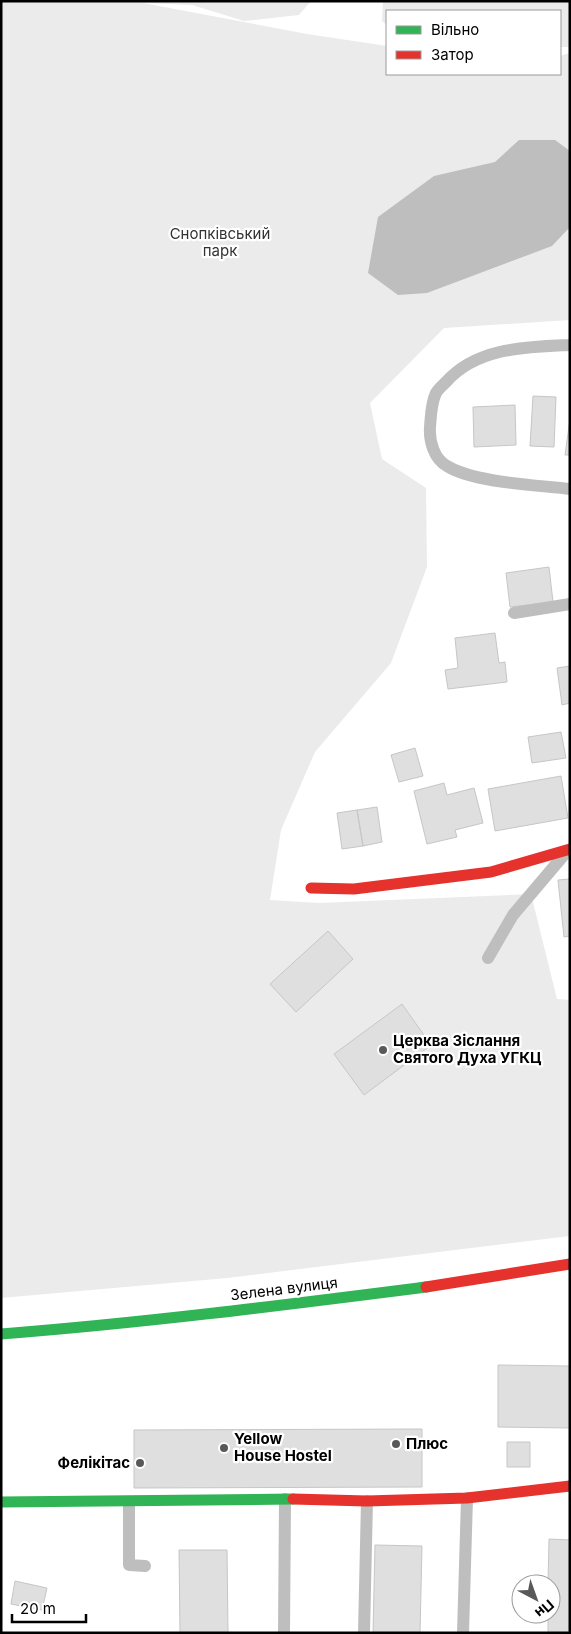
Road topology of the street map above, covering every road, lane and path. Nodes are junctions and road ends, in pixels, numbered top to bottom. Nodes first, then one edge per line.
1 (570, 346) edge
2 (570, 489) edge
3 (570, 604) edge
4 (514, 613) dead end
5 (569, 850) edge
6 (311, 888) dead end
7 (488, 958) dead end
8 (570, 1264) edge
9 (1, 1334) edge
10 (570, 1486) edge
11 (286, 1498) junction
12 (467, 1498) junction
13 (367, 1501) junction
14 (1, 1502) edge
15 (129, 1502) junction
16 (145, 1566) dead end
17 (284, 1633) edge
18 (364, 1633) edge
19 (463, 1633) edge

1 - 2 lane
3 - 4 lane
5 - 6 street
5 - 7 lane
8 - 9 street, Зелена вулиця
10 - 12 street
11 - 13 street
11 - 15 street
11 - 17 lane
12 - 13 street
12 - 19 lane
13 - 18 lane
14 - 15 street
15 - 16 lane

